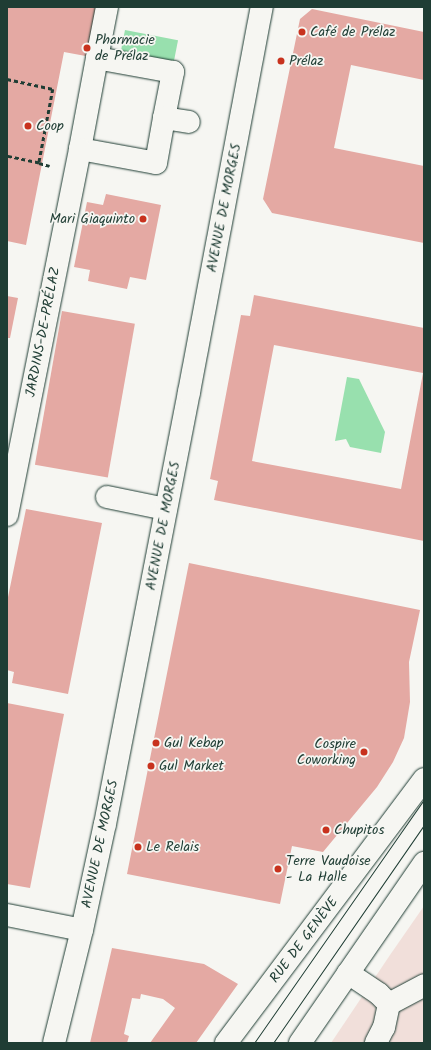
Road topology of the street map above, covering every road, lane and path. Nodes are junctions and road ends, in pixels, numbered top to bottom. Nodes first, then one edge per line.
1 (107, 7) edge
2 (262, 7) edge
3 (97, 58) junction
4 (7, 79) edge
5 (164, 118) junction
6 (189, 122) dead end
7 (80, 149) junction
8 (7, 156) edge
9 (107, 497) dead end
10 (166, 509) junction
11 (7, 515) edge
12 (424, 779) edge
13 (424, 863) edge
14 (7, 915) edge
15 (82, 930) junction
16 (348, 973) junction
17 (424, 985) edge
18 (388, 1004) junction
19 (54, 1043) edge
20 (226, 1043) edge
21 (300, 1043) edge
22 (376, 1043) edge

1 - 3 main road, JARDINS-DE-PRÉLAZ
2 - 10 main road, AVENUE DE MORGES
3 - 5 main road
3 - 7 main road, JARDINS-DE-PRÉLAZ
4 - 8 path
5 - 6 main road
5 - 7 main road
7 - 11 main road, JARDINS-DE-PRÉLAZ
9 - 10 main road
10 - 15 main road, AVENUE DE MORGES
12 - 20 main road, RUE DE GENÈVE
13 - 16 main road
14 - 15 main road
15 - 19 main road, AVENUE DE MORGES
16 - 18 main road
16 - 21 main road
17 - 18 main road
18 - 22 main road

